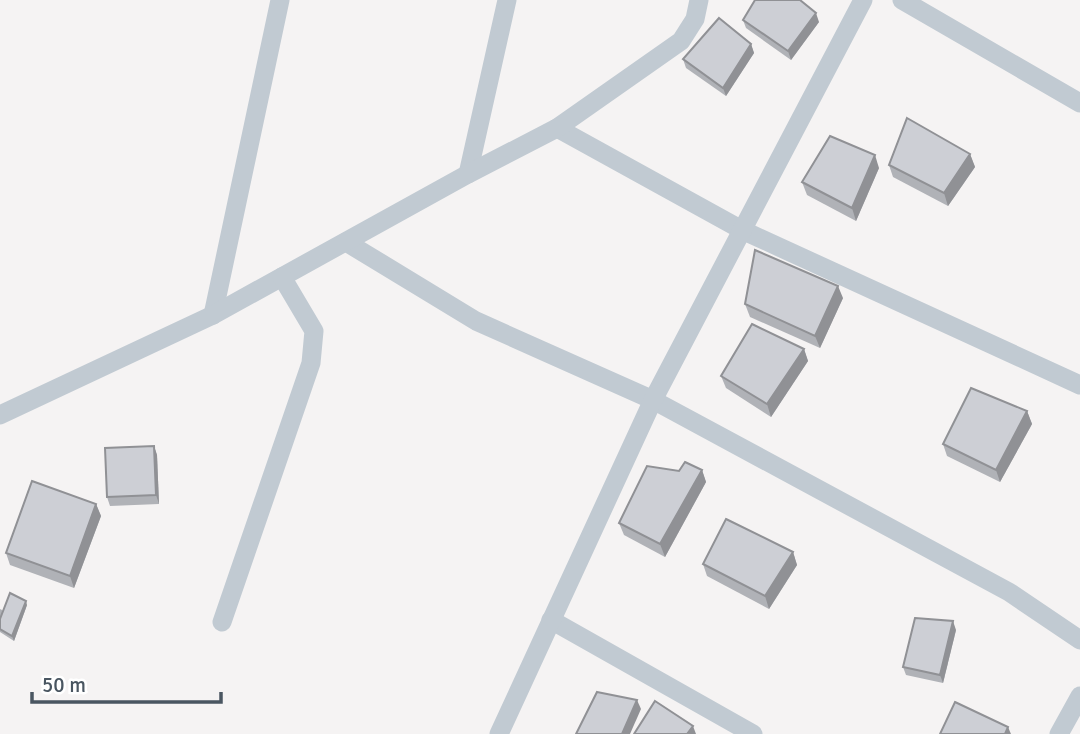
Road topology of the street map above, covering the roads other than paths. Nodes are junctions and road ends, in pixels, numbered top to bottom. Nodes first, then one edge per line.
1 (280, 0) edge
2 (507, 0) edge
3 (699, 0) edge
4 (863, 0) edge
5 (902, 0) edge
6 (1080, 103) edge
7 (558, 128) junction
8 (468, 174) junction
9 (741, 230) junction
10 (346, 242) junction
11 (282, 277) junction
12 (213, 315) junction
13 (1080, 385) edge
14 (653, 400) junction
15 (0, 415) edge
16 (551, 620) junction
17 (222, 622) dead end
18 (1080, 640) edge
19 (1080, 696) edge
20 (499, 734) edge
21 (753, 734) edge
22 (1059, 734) edge

1 - 12 street
2 - 8 street
3 - 7 street
4 - 9 street
5 - 6 street
7 - 8 street
7 - 9 street
8 - 10 street
9 - 13 street
9 - 14 street
10 - 11 street
10 - 14 street
11 - 12 street
11 - 17 street
12 - 15 street
14 - 16 street
14 - 18 street
16 - 20 street
16 - 21 street
19 - 22 street

